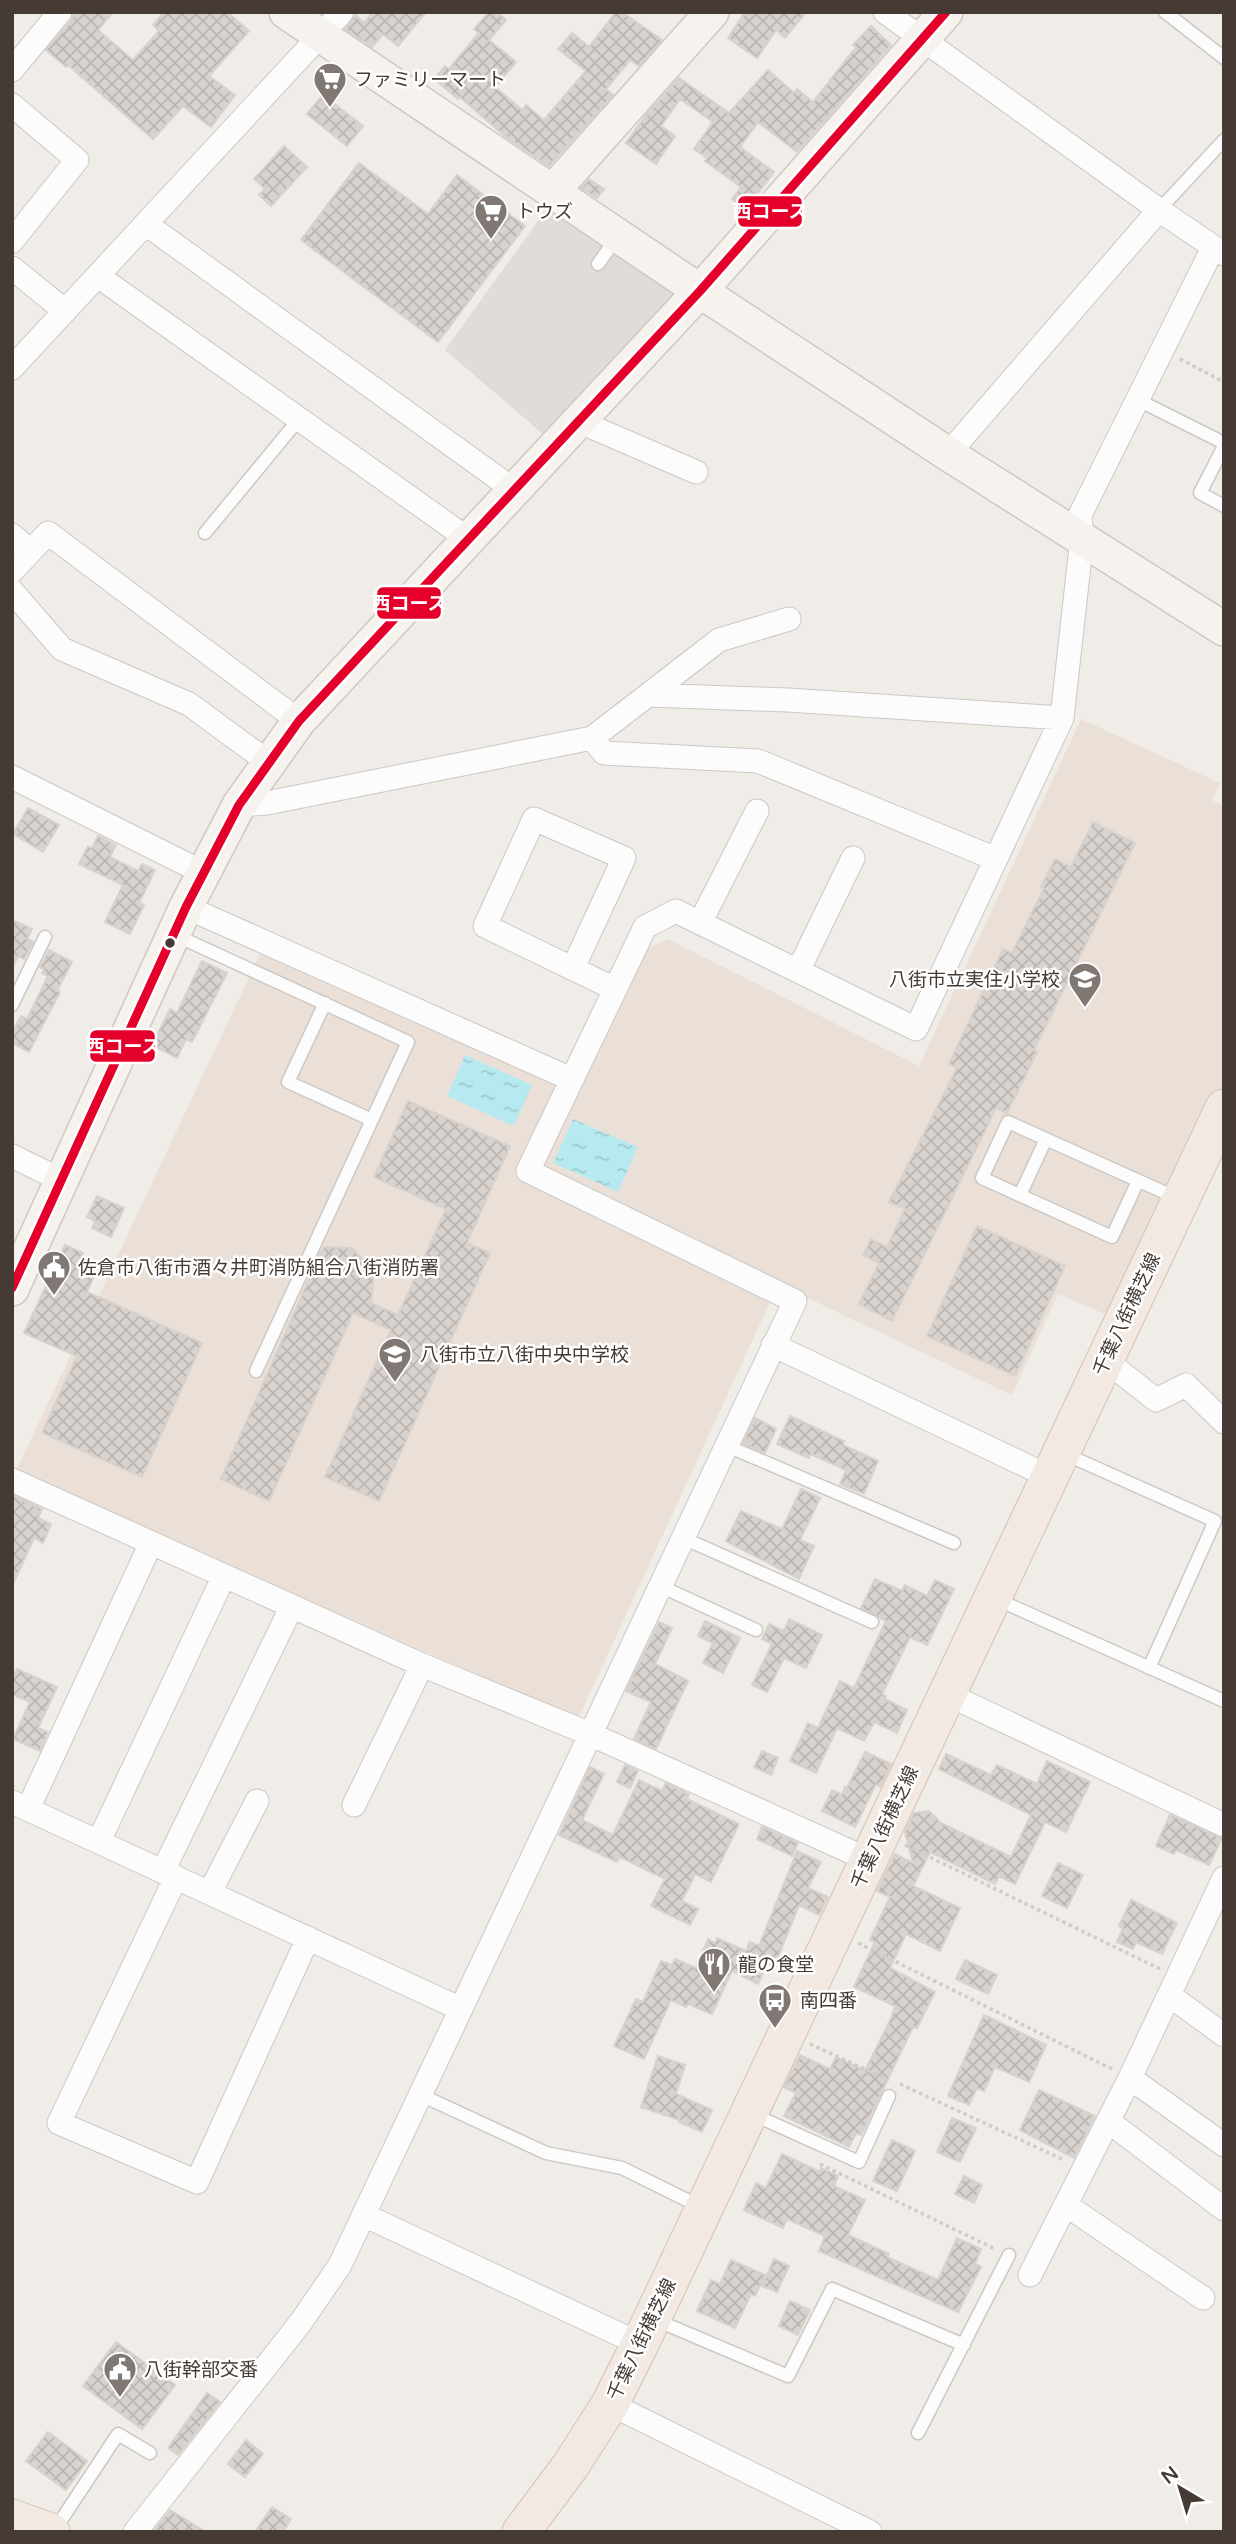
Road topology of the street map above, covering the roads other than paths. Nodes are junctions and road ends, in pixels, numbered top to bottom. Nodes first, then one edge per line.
1 (60, 12) edge
2 (286, 12) edge
3 (342, 12) edge
4 (712, 12) edge
5 (885, 12) edge
6 (946, 12) edge
7 (1165, 12) edge
8 (320, 36) junction
9 (920, 40) junction
10 (1224, 58) edge
11 (12, 70) edge
12 (12, 106) edge
13 (1224, 140) edge
14 (552, 192) junction
15 (1159, 210) junction
16 (146, 224) junction
17 (618, 236) junction
18 (12, 241) edge
19 (1218, 251) edge
20 (597, 264) dead end
21 (12, 268) edge
22 (98, 276) junction
23 (700, 291) junction
24 (65, 311) junction
25 (12, 368) edge
26 (1138, 400) junction
27 (299, 419) junction
28 (569, 423) junction
29 (1224, 445) edge
30 (948, 454) junction
31 (696, 472) dead end
32 (513, 490) junction
33 (1224, 506) edge
34 (205, 533) dead end
35 (12, 535) edge
36 (1082, 538) junction
37 (468, 539) junction
38 (30, 551) junction
39 (12, 571) edge
40 (12, 591) edge
41 (789, 620) dead end
42 (1224, 629) edge
43 (648, 695) junction
44 (1062, 718) junction
45 (299, 721) junction
46 (592, 738) junction
47 (268, 762) junction
48 (12, 777) edge
49 (240, 805) junction
50 (757, 811) dead end
51 (853, 858) dead end
52 (996, 859) junction
53 (204, 873) junction
54 (180, 921) junction
55 (700, 923) junction
56 (45, 937) dead end
57 (573, 968) junction
58 (798, 971) junction
59 (615, 989) junction
60 (325, 1003) junction
61 (12, 1005) edge
62 (572, 1079) junction
63 (1224, 1108) edge
64 (372, 1120) junction
65 (1045, 1139) junction
66 (12, 1156) edge
67 (61, 1180) junction
68 (1138, 1181) junction
69 (1020, 1195) junction
70 (1180, 1200) junction
71 (12, 1289) edge
72 (773, 1345) junction
73 (1104, 1359) junction
74 (256, 1371) dead end
75 (1224, 1422) edge
76 (725, 1445) junction
77 (1056, 1464) junction
78 (12, 1480) edge
79 (683, 1538) junction
80 (954, 1542) dead end
81 (150, 1543) junction
82 (224, 1576) junction
83 (660, 1586) junction
84 (992, 1597) junction
85 (292, 1606) junction
86 (872, 1622) dead end
87 (756, 1630) dead end
88 (422, 1665) junction
89 (1149, 1668) junction
90 (947, 1694) junction
91 (1224, 1701) edge
92 (590, 1734) junction
93 (257, 1801) dead end
94 (354, 1805) dead end
95 (18, 1811) edge
96 (1224, 1825) edge
97 (99, 1842) junction
98 (875, 1847) junction
99 (170, 1874) junction
100 (1224, 1878) edge
101 (209, 1892) junction
102 (1215, 1920) edge
103 (307, 1938) junction
104 (1173, 1986) junction
105 (461, 2009) junction
106 (1224, 2035) edge
107 (1130, 2078) junction
108 (421, 2095) junction
109 (890, 2096) dead end
110 (749, 2112) junction
111 (1108, 2121) junction
112 (1224, 2145) edge
113 (1066, 2205) junction
114 (703, 2208) junction
115 (1224, 2209) edge
116 (364, 2215) junction
117 (1009, 2255) road end
118 (1030, 2275) dead end
119 (1203, 2298) dead end
120 (646, 2332) junction
121 (964, 2345) junction
122 (610, 2404) junction
123 (918, 2433) dead end
124 (150, 2453) dead end
125 (12, 2518) edge
126 (53, 2532) edge
127 (135, 2532) edge
128 (521, 2532) edge
129 (870, 2532) edge

1 - 11 street
2 - 8 street
3 - 8 street
4 - 14 street
5 - 9 street
6 - 9 street
7 - 10 lane
8 - 14 street
8 - 16 street
9 - 15 street
9 - 23 street
12 - 18 street
13 - 15 lane
14 - 17 street
15 - 19 street
15 - 30 street
16 - 22 street
16 - 32 street
17 - 20 lane
17 - 23 street
19 - 26 street
21 - 24 street
22 - 24 street
22 - 27 street
23 - 28 street
23 - 30 street
24 - 25 street
26 - 29 lane
26 - 36 street
27 - 34 lane
27 - 37 street
28 - 31 street
28 - 32 street
29 - 33 lane
30 - 36 street
32 - 37 street
35 - 38 street
36 - 42 street
36 - 44 street
37 - 45 street
38 - 39 street
38 - 45 street
40 - 47 street
41 - 43 street
43 - 44 street
43 - 46 street
44 - 52 street
45 - 47 street
46 - 49 street
46 - 52 street
47 - 49 street
48 - 53 street
49 - 53 street
50 - 55 street
51 - 58 street
52 - 58 street
53 - 54 street
54 - 60 lane
54 - 62 street
54 - 67 street
55 - 58 street
55 - 59 street
56 - 61 lane
57 - 57 street
57 - 59 street
59 - 62 street
60 - 64 lane
60 - 64 lane
62 - 72 street
63 - 70 main road, 千葉八街横芝線
64 - 74 lane
65 - 68 lane
65 - 69 lane
65 - 69 lane
66 - 67 street
67 - 71 street
68 - 69 lane
68 - 70 lane
70 - 73 main road, 千葉八街横芝線
72 - 76 street
72 - 77 street
73 - 75 street
73 - 77 main road, 千葉八街横芝線
76 - 79 street
76 - 80 lane
77 - 84 main road, 千葉八街横芝線
77 - 89 lane
78 - 81 street
79 - 83 street
79 - 86 lane
81 - 82 street
81 - 95 street
82 - 85 street
82 - 97 street
83 - 87 lane
83 - 92 street
84 - 89 lane
84 - 90 main road, 千葉八街横芝線
85 - 88 street
85 - 99 street
88 - 92 street
88 - 94 street
89 - 91 lane
90 - 96 street
90 - 98 main road, 千葉八街横芝線
92 - 98 street
92 - 105 street
93 - 101 street
95 - 97 street
97 - 99 street
98 - 110 main road, 千葉八街横芝線
99 - 101 street
99 - 103 street
100 - 102 street
101 - 103 street
102 - 104 street
103 - 105 street
104 - 106 street
104 - 107 street
105 - 108 street
107 - 111 street
107 - 112 street
108 - 114 lane
108 - 116 street
109 - 110 lane
110 - 114 main road, 千葉八街横芝線
111 - 113 street
111 - 115 street
113 - 118 street
113 - 119 street
114 - 120 main road, 千葉八街横芝線
116 - 120 street
116 - 127 street
117 - 121 lane
120 - 121 lane
120 - 122 main road, 千葉八街横芝線
121 - 123 lane
122 - 128 main road, 千葉八街横芝線
122 - 129 street
124 - 126 lane
125 - 126 main road

